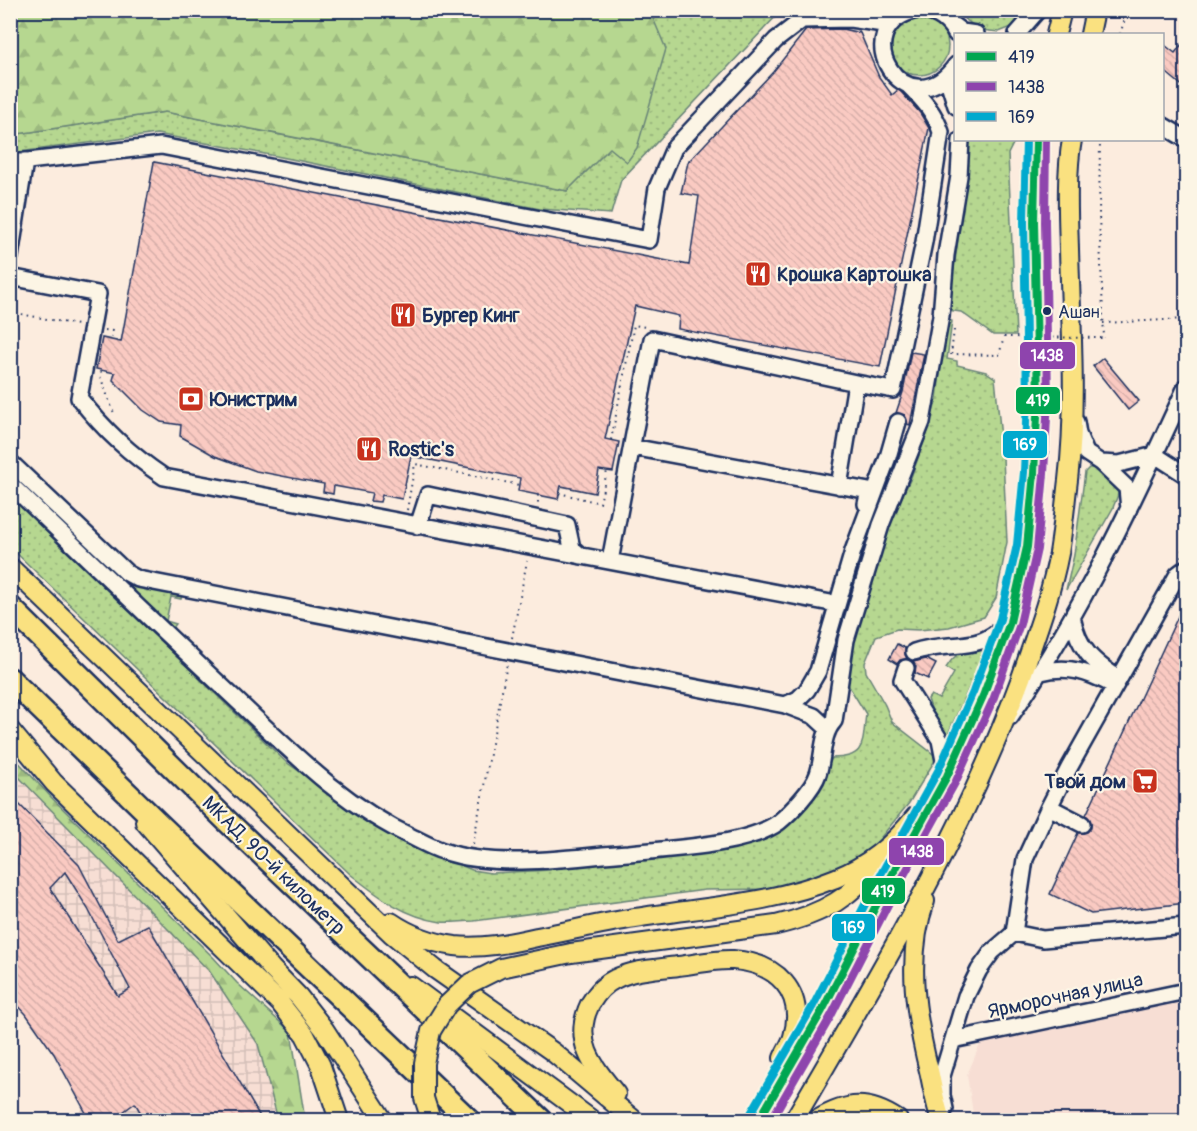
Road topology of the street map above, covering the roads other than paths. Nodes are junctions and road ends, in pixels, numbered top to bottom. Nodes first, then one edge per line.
1 (1038, 10) edge
2 (1062, 10) edge
3 (1095, 10) edge
4 (913, 11) edge
5 (890, 25) junction
6 (953, 29) edge
7 (969, 33) edge
8 (1018, 33) edge
9 (1056, 33) edge
10 (1090, 33) edge
11 (951, 71) edge
12 (902, 89) junction
13 (954, 92) edge
14 (1164, 126) edge
15 (1186, 139) edge
16 (961, 141) edge
17 (1030, 141) edge
18 (1036, 141) edge
19 (1071, 141) edge
20 (18, 162) edge
21 (14, 214) edge
22 (1034, 222) junction
23 (11, 250) edge
24 (10, 277) edge
25 (856, 383) junction
26 (1186, 387) edge
27 (1072, 398) junction
28 (632, 447) junction
29 (1155, 455) junction
30 (10, 462) edge
31 (1101, 463) junction
32 (1186, 475) edge
33 (10, 484) edge
34 (839, 486) junction
35 (1129, 509) junction
36 (862, 521) junction
37 (881, 525) junction
38 (418, 526) junction
39 (581, 556) junction
40 (610, 561) junction
41 (10, 567) edge
42 (1182, 571) edge
43 (836, 604) junction
44 (10, 607) edge
45 (1072, 617) junction
46 (1010, 622) junction
47 (914, 652) dead end
48 (906, 668) dead end
49 (1041, 672) junction
50 (10, 679) edge
51 (1117, 683) junction
52 (785, 705) junction
53 (827, 728) junction
54 (1002, 729) junction
55 (10, 730) edge
56 (81, 748) junction
57 (947, 776) junction
58 (1049, 807) junction
59 (1082, 824) dead end
60 (903, 833) junction
61 (943, 852) junction
62 (346, 889) junction
63 (1186, 926) edge
64 (1014, 933) junction
65 (364, 951) junction
66 (1186, 991) edge
67 (953, 1040) junction
68 (339, 1120) edge
69 (383, 1120) edge
70 (431, 1120) edge
71 (469, 1120) edge
72 (541, 1120) edge
73 (592, 1120) edge
74 (636, 1120) edge
75 (753, 1120) edge
76 (759, 1120) edge
77 (794, 1120) edge
78 (817, 1120) edge
79 (898, 1120) edge
80 (941, 1120) edge
81 (948, 1120) edge

1 - 8 street
2 - 9 main road
3 - 10 main road
4 - 5 street
4 - 6 street
5 - 12 street
5 - 20 street
6 - 7 street
11 - 12 street
11 - 13 street
12 - 25 street
14 - 15 street
16 - 37 street
17 - 22 street
18 - 22 main road
19 - 27 main road
20 - 21 street
21 - 23 street
22 - 46 main road
24 - 38 street
25 - 28 street
25 - 34 street
26 - 29 street
27 - 31 street
27 - 54 main road
28 - 34 street
28 - 40 street
29 - 31 street
29 - 32 street
29 - 35 street
30 - 52 street
31 - 35 street
33 - 53 street
34 - 36 street
35 - 45 street
36 - 37 street
36 - 43 street
37 - 53 street
38 - 39 street
38 - 39 street
39 - 40 street
40 - 43 street
41 - 62 main road
42 - 51 street
43 - 52 street
44 - 65 highway, МКАД, 90-й километр
45 - 49 street
45 - 51 street
46 - 47 street
46 - 57 main road
48 - 57 street
49 - 51 street
49 - 54 street
50 - 56 highway
51 - 58 street
52 - 53 street
54 - 61 main road
55 - 68 main road
56 - 69 main road
56 - 71 highway
57 - 60 main road
57 - 76 main road
58 - 59 street
58 - 64 street
60 - 62 main road
60 - 70 main road, bridge
61 - 77 main road
61 - 80 main road
62 - 74 main road
63 - 64 street
64 - 67 street
65 - 72 highway, МКАД, 90-й километр
65 - 73 main road
66 - 67 street, Ярморочная улица
67 - 81 street
74 - 75 main road
78 - 79 main road

